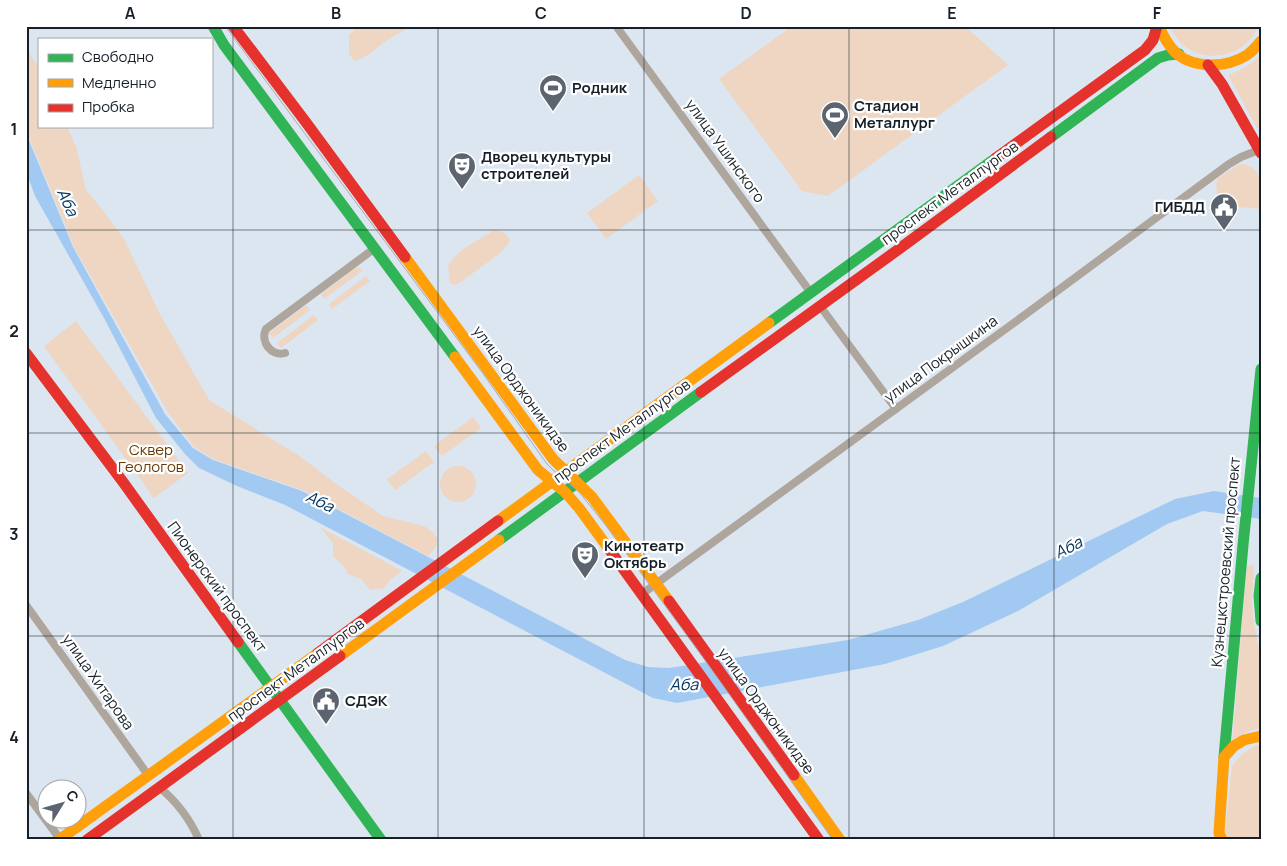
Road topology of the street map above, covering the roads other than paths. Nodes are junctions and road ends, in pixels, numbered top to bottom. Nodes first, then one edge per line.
1 (213, 26) edge
2 (232, 26) edge
3 (616, 26) edge
4 (1158, 26) edge
5 (1261, 41) edge
6 (224, 45) junction
7 (1179, 54) junction
8 (1208, 65) junction
9 (1260, 152) edge
10 (375, 248) junction
11 (811, 293) junction
12 (820, 306) junction
13 (26, 353) edge
14 (286, 353) dead end
15 (1261, 369) edge
16 (896, 409) junction
17 (565, 472) junction
18 (552, 482) junction
19 (578, 482) junction
20 (565, 492) junction
21 (1261, 578) edge
22 (656, 584) junction
23 (642, 594) junction
24 (26, 605) edge
25 (1261, 621) edge
26 (278, 692) junction
27 (1261, 736) edge
28 (1224, 757) junction
29 (148, 775) junction
30 (159, 787) junction
31 (26, 793) edge
32 (1219, 837) edge
33 (59, 839) edge
34 (88, 840) edge
35 (199, 840) edge
36 (381, 840) edge
37 (819, 840) edge
38 (840, 840) edge

1 - 6 main road
2 - 6 main road
2 - 17 main road, улица Орджоникидзе
3 - 11 street, улица Ушинского
4 - 7 main road
4 - 11 main road, проспект Металлургов
5 - 8 main road
6 - 10 main road
7 - 8 main road
7 - 12 main road, проспект Металлургов
8 - 9 main road
9 - 16 street, улица Покрышкина
10 - 14 street
10 - 18 main road
11 - 17 main road, проспект Металлургов
12 - 16 street
12 - 19 main road, проспект Металлургов
13 - 26 main road, Пионерский проспект
15 - 28 main road, Кузнецкстроевский проспект
16 - 22 street, улица Покрышкина
17 - 18 main road, проспект Металлургов
17 - 19 main road, улица Орджоникидзе
18 - 20 main road
18 - 26 main road, проспект Металлургов
19 - 20 main road, проспект Металлургов
19 - 22 main road, улица Орджоникидзе
20 - 23 main road
20 - 26 main road, проспект Металлургов
21 - 25 main road
22 - 23 street, улица Покрышкина
22 - 38 main road, улица Орджоникидзе
23 - 37 main road
24 - 29 street, улица Хитарова
26 - 29 main road, проспект Металлургов
26 - 30 main road, проспект Металлургов
26 - 36 main road, Пионерский проспект
27 - 28 main road
28 - 32 main road, Кузнецкстроевский проспект
29 - 33 main road, проспект Металлургов
30 - 34 main road, проспект Металлургов
30 - 35 street
31 - 33 street

